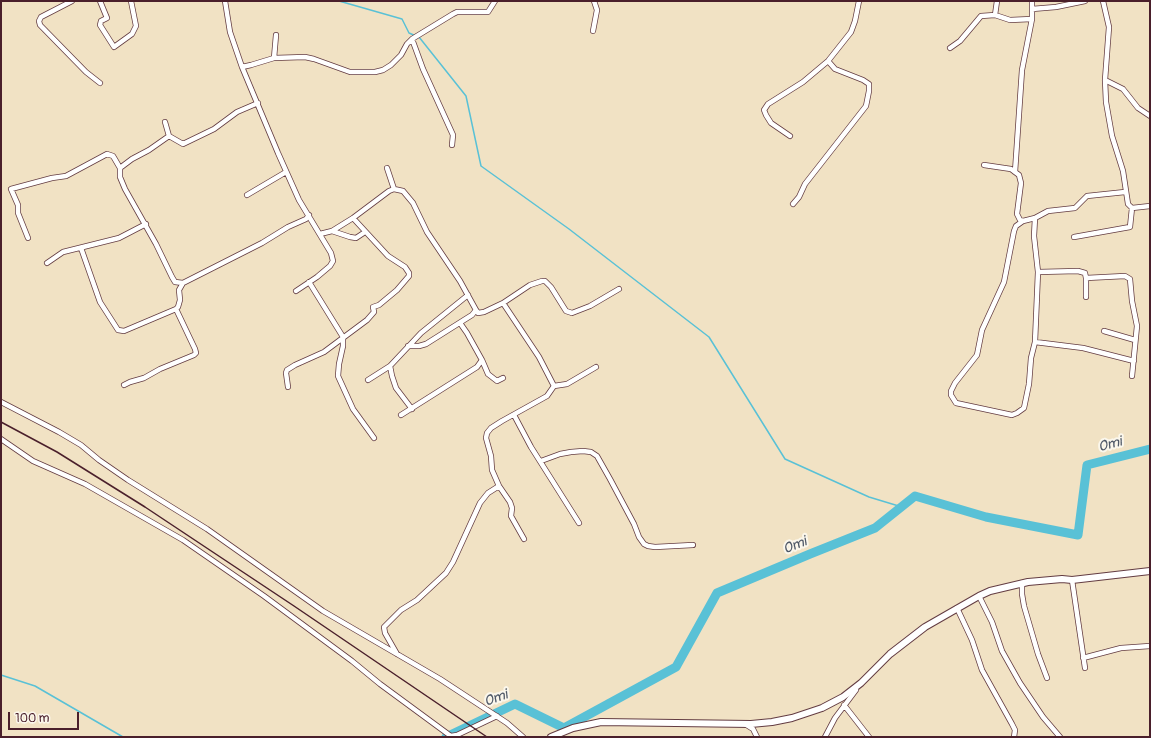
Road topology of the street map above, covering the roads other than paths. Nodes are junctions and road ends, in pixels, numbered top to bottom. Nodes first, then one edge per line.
1 (72, 1) edge
2 (100, 1) edge
3 (131, 1) edge
4 (225, 1) edge
5 (496, 1) edge
6 (594, 1) edge
7 (859, 1) edge
8 (997, 1) edge
9 (1032, 1) edge
10 (1085, 1) edge
11 (1103, 1) edge
12 (1032, 9) junction
13 (995, 15) junction
14 (1032, 20) junction
15 (593, 31) dead end
16 (276, 35) dead end
17 (412, 39) junction
18 (950, 48) dead end
19 (274, 58) junction
20 (828, 61) junction
21 (242, 67) junction
22 (1105, 80) junction
23 (100, 83) dead end
24 (258, 103) junction
25 (1150, 116) edge
26 (165, 122) dead end
27 (169, 136) junction
28 (790, 136) dead end
29 (452, 145) dead end
30 (984, 165) dead end
31 (120, 168) junction
32 (387, 168) dead end
33 (286, 172) junction
34 (1015, 172) junction
35 (394, 189) junction
36 (1126, 192) junction
37 (247, 195) dead end
38 (792, 204) dead end
39 (1150, 206) edge
40 (1132, 208) junction
41 (309, 215) junction
42 (352, 218) junction
43 (1035, 218) junction
44 (1023, 221) junction
45 (146, 224) junction
46 (332, 231) junction
47 (365, 232) junction
48 (320, 234) junction
49 (1074, 237) dead end
50 (28, 238) dead end
51 (81, 248) junction
52 (47, 263) dead end
53 (1038, 272) junction
54 (1086, 278) junction
55 (308, 282) junction
56 (183, 283) junction
57 (619, 289) dead end
58 (296, 291) dead end
59 (468, 295) junction
60 (1086, 297) dead end
61 (503, 303) junction
62 (176, 309) junction
63 (476, 310) junction
64 (460, 323) junction
65 (1104, 331) dead end
66 (343, 337) junction
67 (1135, 340) junction
68 (1035, 342) junction
69 (408, 346) junction
70 (482, 360) junction
71 (1134, 361) junction
72 (390, 366) junction
73 (596, 367) dead end
74 (1132, 376) dead end
75 (503, 378) dead end
76 (368, 380) dead end
77 (124, 385) dead end
78 (554, 386) junction
79 (288, 387) dead end
80 (1, 402) edge
81 (412, 409) junction
82 (401, 415) dead end
83 (514, 415) junction
84 (374, 438) dead end
85 (1, 439) edge
86 (540, 461) junction
87 (499, 486) junction
88 (579, 523) dead end
89 (524, 539) dead end
90 (693, 545) dead end
91 (1150, 571) edge
92 (1072, 580) junction
93 (1022, 584) junction
94 (979, 596) junction
95 (957, 608) junction
96 (1150, 646) edge
97 (397, 655) junction
98 (1083, 658) junction
99 (1085, 668) dead end
100 (1047, 678) dead end
101 (861, 683) junction
102 (844, 705) junction
103 (497, 716) junction
104 (744, 724) junction
105 (523, 737) edge
106 (551, 737) edge
107 (758, 737) edge
108 (825, 737) edge
109 (869, 737) edge
110 (1014, 737) edge
111 (1060, 737) edge

1 - 23 street
2 - 3 street
4 - 21 street
5 - 17 street
6 - 15 street
7 - 20 street
8 - 13 street
9 - 12 street
10 - 12 street
11 - 22 street
12 - 14 street
13 - 14 street
13 - 18 street
14 - 34 street
16 - 19 street
17 - 19 street
17 - 29 street
19 - 21 street
20 - 28 street
20 - 38 street
21 - 24 street
22 - 25 street
22 - 36 street
24 - 27 street
24 - 33 street
26 - 27 street
27 - 31 street
30 - 34 street
31 - 45 street
31 - 50 street
32 - 35 street
33 - 37 street
33 - 41 street
34 - 44 street
35 - 42 street
35 - 59 street
36 - 40 street
36 - 43 street
39 - 40 street
40 - 49 street
41 - 48 street
41 - 56 street
42 - 46 street
42 - 47 street
43 - 44 street
43 - 53 street
44 - 68 street
45 - 51 street
45 - 56 street
46 - 47 street
46 - 48 street
47 - 66 street
48 - 55 street
51 - 52 street
51 - 62 street
53 - 54 street
53 - 68 street
54 - 60 street
54 - 67 street
55 - 58 street
55 - 66 street
56 - 62 street
57 - 61 street
59 - 63 street
59 - 69 street
61 - 63 street
61 - 78 street
62 - 77 street
63 - 64 street
64 - 69 street
64 - 70 street
65 - 67 street
66 - 79 street
66 - 84 street
67 - 71 street
68 - 71 street
69 - 72 street
70 - 75 street
70 - 81 street
71 - 74 street
72 - 76 street
72 - 81 street
73 - 78 street
78 - 83 street
80 - 97 street
81 - 82 street
83 - 86 street
83 - 87 street
85 - 103 street
86 - 88 street
86 - 90 street
87 - 89 street
87 - 97 street
91 - 92 main road
92 - 93 main road
92 - 98 street
93 - 94 main road
93 - 100 street
94 - 95 main road
94 - 111 street
95 - 101 main road
95 - 110 street
96 - 98 street
97 - 103 street
98 - 99 street
101 - 102 street
101 - 104 main road
102 - 108 street
102 - 109 street
103 - 105 street
104 - 106 main road
104 - 107 street

